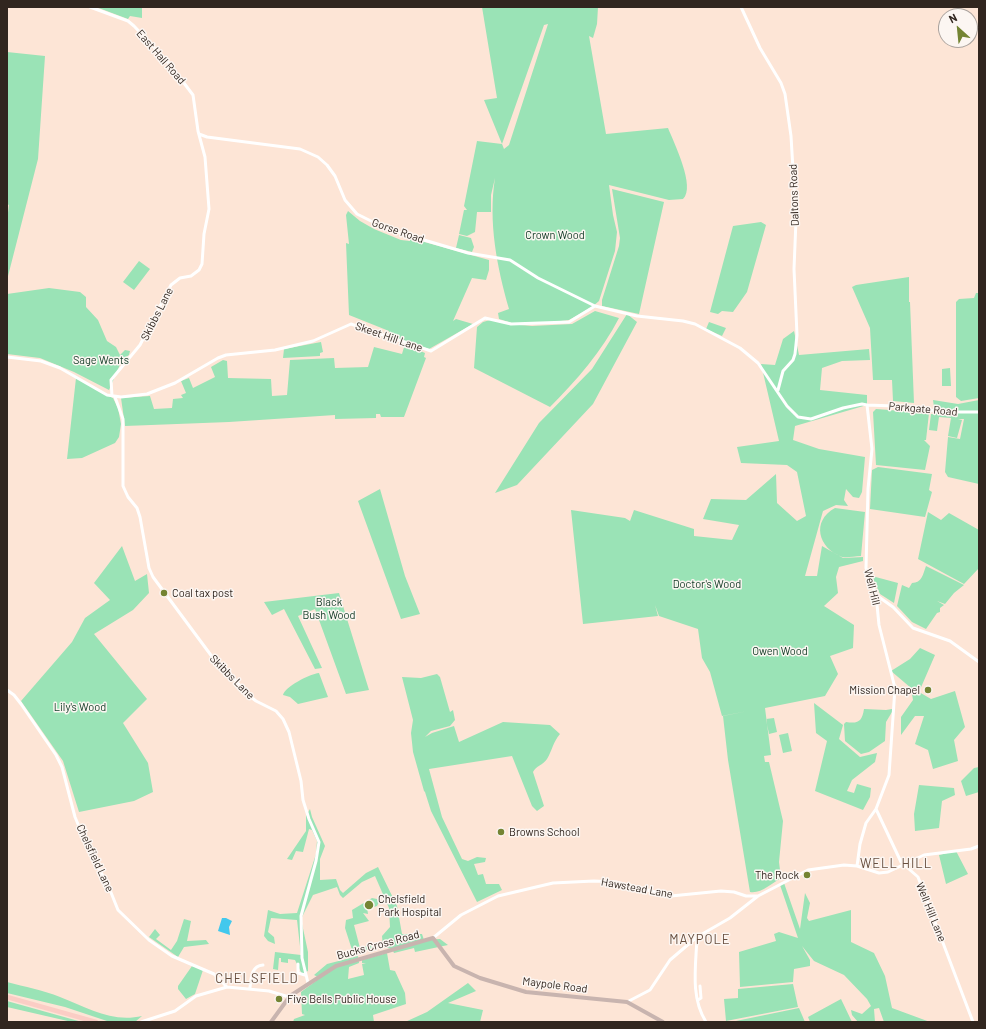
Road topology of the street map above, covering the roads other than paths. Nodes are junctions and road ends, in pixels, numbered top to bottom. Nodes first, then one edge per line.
1 (90, 7) edge
2 (740, 7) edge
3 (199, 134) junction
4 (205, 137) junction
5 (203, 143) junction
6 (595, 306) junction
7 (7, 357) edge
8 (778, 390) junction
9 (114, 396) junction
10 (867, 405) junction
11 (979, 412) edge
12 (876, 595) junction
13 (979, 662) edge
14 (7, 690) edge
15 (876, 809) junction
16 (979, 846) edge
17 (904, 865) junction
18 (857, 866) junction
19 (758, 896) junction
20 (697, 937) junction
21 (433, 938) junction
22 (298, 964) dead end
23 (263, 965) dead end
24 (305, 975) junction
25 (308, 983) junction
26 (700, 986) dead end
27 (227, 987) junction
28 (250, 988) junction
29 (7, 997) edge
30 (289, 997) junction
31 (698, 1000) junction
32 (627, 1002) junction
33 (96, 1022) edge
34 (141, 1022) edge
35 (271, 1022) edge
36 (663, 1022) edge
37 (706, 1022) edge
38 (974, 1022) edge

1 - 3 street, East Hall Road
2 - 8 street, Daltons Road
3 - 4 street, Gorse Road
3 - 5 street, Skibbs Lane
4 - 5 street, Skibbs Lane
4 - 6 street, Gorse Road
5 - 9 street, Skibbs Lane
6 - 8 street
6 - 9 street, Skeet Hill Lane
7 - 9 street, Skeet Hill Lane
8 - 10 street
9 - 24 street, Skibbs Lane
10 - 11 street, Parkgate Road
10 - 12 street, Well Hill
12 - 13 street
12 - 15 street, Well Hill
14 - 27 street, Chelsfield Lane
15 - 17 street, Well Hill Lane
15 - 18 street, Well Hill
16 - 17 street
17 - 18 street
17 - 38 street, Well Hill Lane
18 - 19 street
19 - 20 street
19 - 21 street, Hawstead Lane
20 - 31 street
20 - 32 street
21 - 25 street, Bucks Cross Road
21 - 32 street, Maypole Road
22 - 24 street
23 - 28 street
24 - 25 street, Skibbs Lane
25 - 30 street, Bucks Cross Road
26 - 31 street
27 - 28 street
27 - 34 street
28 - 30 street
29 - 33 main road
30 - 35 street, Bucks Cross Road
31 - 37 street
32 - 36 street, Maypole Road

